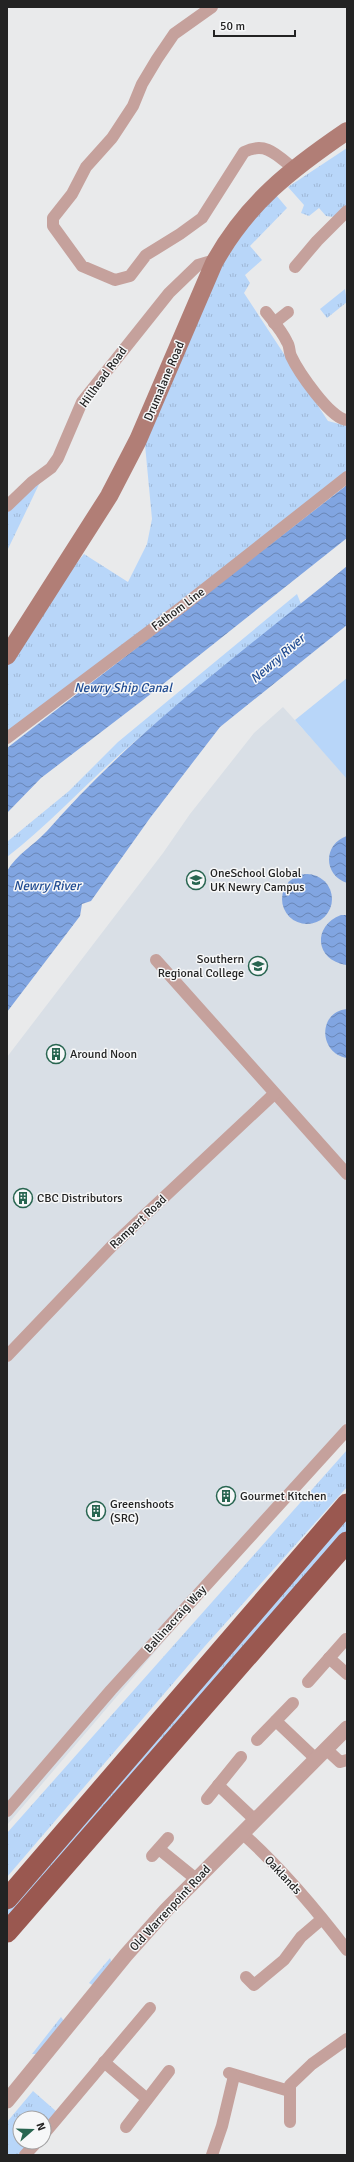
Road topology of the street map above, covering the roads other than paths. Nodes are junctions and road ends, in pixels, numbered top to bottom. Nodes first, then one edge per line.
1 (212, 7) edge
2 (347, 131) edge
3 (294, 169) junction
4 (347, 211) edge
5 (214, 263) junction
6 (296, 267) dead end
7 (266, 312) dead end
8 (288, 312) dead end
9 (274, 323) junction
10 (347, 420) edge
11 (347, 477) edge
12 (7, 506) edge
13 (7, 656) edge
14 (7, 738) edge
15 (156, 960) dead end
16 (274, 1094) junction
17 (347, 1174) edge
18 (7, 1356) edge
19 (347, 1430) edge
20 (347, 1504) edge
21 (347, 1542) edge
22 (346, 1639) edge
23 (330, 1658) junction
24 (347, 1674) edge
25 (308, 1682) dead end
26 (293, 1703) dead end
27 (276, 1721) junction
28 (347, 1728) edge
29 (257, 1740) dead end
30 (321, 1754) junction
31 (241, 1757) dead end
32 (347, 1760) edge
33 (218, 1785) junction
34 (207, 1799) dead end
35 (7, 1811) edge
36 (255, 1820) junction
37 (242, 1833) junction
38 (168, 1838) dead end
39 (196, 1879) junction
40 (7, 1899) edge
41 (322, 1919) junction
42 (7, 1932) edge
43 (343, 1936) edge
44 (347, 1950) edge
45 (246, 1977) dead end
46 (150, 2008) dead end
47 (346, 2041) edge
48 (104, 2062) junction
49 (169, 2071) dead end
50 (290, 2087) junction
51 (147, 2099) junction
52 (7, 2101) edge
53 (290, 2122) dead end
54 (52, 2124) edge
55 (126, 2127) dead end
56 (212, 2155) edge

1 - 3 street
2 - 3 main road, Drumalane Road
3 - 5 main road, Drumalane Road
4 - 6 street
5 - 12 street, Hillhead Road
5 - 13 main road, Drumalane Road
7 - 9 street
8 - 9 street
9 - 10 street
11 - 14 street, Fathom Line
15 - 16 street
16 - 17 street
16 - 18 street, Rampart Road
19 - 35 street, Ballinacraig Way
20 - 40 highway
21 - 42 highway
22 - 23 street
23 - 24 street
23 - 25 street
26 - 27 street
27 - 29 street
27 - 30 street
28 - 30 street, Old Warrenpoint Road
30 - 32 street
30 - 36 street, Old Warrenpoint Road
31 - 33 street
33 - 34 street
33 - 36 street
36 - 37 street, Old Warrenpoint Road
37 - 39 street, Old Warrenpoint Road
37 - 41 street, Oaklands
38 - 39 street
39 - 52 street, Old Warrenpoint Road
41 - 43 street, Oaklands
41 - 45 street
43 - 44 street, Oaklands
46 - 48 street
47 - 50 street
48 - 51 street
48 - 54 street
49 - 51 street
50 - 53 street
50 - 56 street
51 - 55 street

